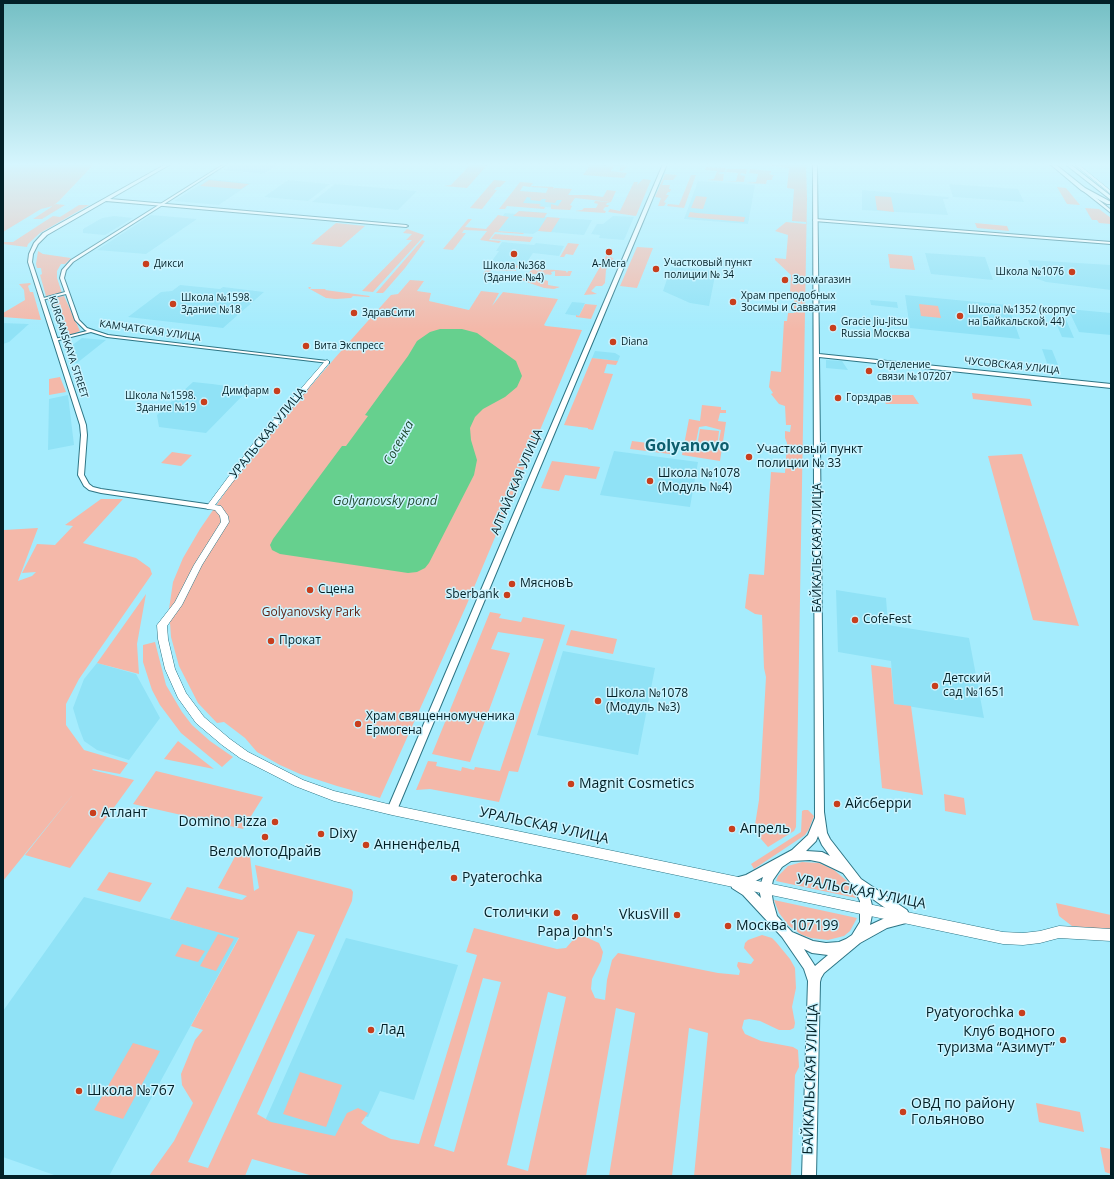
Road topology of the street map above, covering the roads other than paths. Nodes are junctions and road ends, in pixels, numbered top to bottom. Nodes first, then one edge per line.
1 (71, 219) edge
2 (139, 219) edge
3 (325, 219) edge
4 (642, 219) edge
5 (815, 220) joint
6 (406, 226) dead end
7 (1111, 243) edge
8 (67, 293) junction
9 (42, 299) junction
10 (90, 331) junction
11 (56, 340) junction
12 (816, 355) junction
13 (327, 362) joint
14 (1111, 386) edge
15 (210, 507) junction
16 (392, 810) junction
17 (819, 812) junction
18 (786, 859) junction
19 (855, 879) junction
20 (732, 882) junction
21 (766, 889) junction
22 (867, 910) junction
23 (917, 920) junction
24 (782, 929) junction
25 (1111, 935) edge
26 (853, 941) junction
27 (814, 982) junction
28 (808, 1176) edge

1 - 9 street, KURGANSKAYA STREET
2 - 8 street, КАМЧАТСКАЯ УЛИЦА
3 - 6 street
4 - 16 street, АЛТАЙСКАЯ УЛИЦА
5 - 7 street
5 - 12 street, БАЙКАЛЬСКАЯ УЛИЦА
8 - 9 street
8 - 10 street, КАМЧАТСКАЯ УЛИЦА
9 - 11 street, KURGANSKAYA STREET
10 - 11 street
10 - 13 street, КАМЧАТСКАЯ УЛИЦА
11 - 15 street, KURGANSKAYA STREET
12 - 14 street, ЧУСОВСКАЯ УЛИЦА
12 - 17 street, БАЙКАЛЬСКАЯ УЛИЦА
13 - 15 main road, УРАЛЬСКАЯ УЛИЦА
15 - 16 main road, УРАЛЬСКАЯ УЛИЦА
16 - 20 main road, УРАЛЬСКАЯ УЛИЦА
17 - 18 street
17 - 19 street
18 - 19 street
18 - 20 street
18 - 21 street
19 - 22 street
19 - 23 street
20 - 21 main road, УРАЛЬСКАЯ УЛИЦА
20 - 24 street
21 - 22 main road, УРАЛЬСКАЯ УЛИЦА
21 - 24 street
22 - 23 main road, УРАЛЬСКАЯ УЛИЦА
22 - 26 street
23 - 25 main road, УРАЛЬСКАЯ УЛИЦА
23 - 26 street
24 - 26 street
24 - 27 street
26 - 27 street
27 - 28 street, БАЙКАЛЬСКАЯ УЛИЦА

